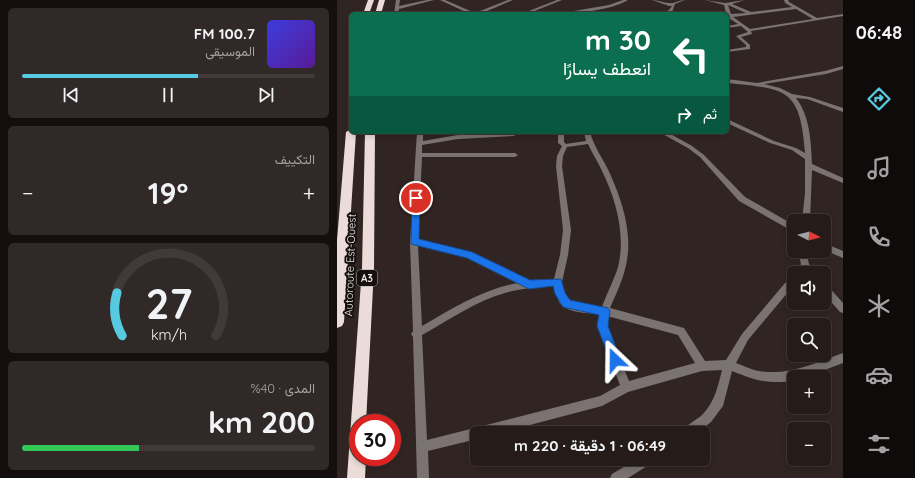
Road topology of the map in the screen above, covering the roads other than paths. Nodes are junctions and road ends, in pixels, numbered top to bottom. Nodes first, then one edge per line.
1 (371, 0) edge
2 (382, 0) edge
3 (397, 0) edge
4 (432, 0) edge
5 (442, 0) edge
6 (511, 0) edge
7 (560, 0) edge
8 (626, 0) edge
9 (654, 0) edge
10 (683, 0) edge
11 (707, 0) edge
12 (743, 0) edge
13 (786, 0) edge
14 (727, 4) junction
15 (673, 5) junction
16 (396, 8) junction
17 (797, 8) junction
18 (367, 12) edge
19 (378, 12) edge
20 (396, 12) edge
21 (470, 12) edge
22 (480, 12) edge
23 (528, 12) edge
24 (571, 12) edge
25 (668, 12) edge
26 (728, 12) edge
27 (753, 14) junction
28 (843, 15) edge
29 (729, 16) edge
30 (729, 17) edge
31 (815, 18) junction
32 (742, 24) junction
33 (729, 27) edge
34 (749, 30) junction
35 (729, 51) edge
36 (843, 67) edge
37 (729, 79) edge
38 (756, 84) junction
39 (791, 95) junction
40 (843, 110) edge
41 (729, 122) edge
42 (351, 134) edge
43 (370, 134) edge
44 (420, 134) edge
45 (445, 134) edge
46 (561, 134) edge
47 (587, 134) edge
48 (666, 134) edge
49 (512, 135) dead end
50 (430, 142) junction
51 (589, 142) junction
52 (419, 144) junction
53 (565, 146) junction
54 (418, 155) junction
55 (515, 155) dead end
56 (809, 162) junction
57 (843, 181) edge
58 (806, 214) edge
59 (787, 226) edge
60 (414, 242) junction
61 (831, 249) edge
62 (843, 255) edge
63 (804, 258) edge
64 (805, 265) edge
65 (558, 282) junction
66 (529, 284) junction
67 (787, 287) edge
68 (831, 296) edge
69 (843, 309) edge
70 (604, 311) junction
71 (337, 322) edge
72 (416, 334) junction
73 (843, 358) edge
74 (729, 365) junction
75 (702, 366) junction
76 (626, 387) junction
77 (359, 414) edge
78 (504, 426) edge
79 (697, 426) edge
80 (470, 435) edge
81 (421, 447) junction
82 (356, 466) edge
83 (636, 466) edge
84 (356, 478) edge
85 (423, 478) edge
86 (616, 478) edge

1 - 18 highway
2 - 19 highway
3 - 16 street
4 - 16 street
5 - 21 street
6 - 22 street
7 - 23 street
8 - 24 street
9 - 15 street
10 - 15 street
11 - 14 street
12 - 14 street
13 - 17 street
14 - 26 street
14 - 27 street
15 - 25 street
16 - 20 street
17 - 27 street
17 - 31 street
27 - 29 street
28 - 31 street
30 - 32 street
31 - 34 street
32 - 33 street
32 - 34 street
34 - 35 street
36 - 38 street
37 - 38 street
38 - 39 street
39 - 40 street
39 - 56 street
41 - 56 street
42 - 71 highway, Autoroute Est-Ouest / A3
43 - 77 highway, Autoroute Est-Ouest / A3
44 - 52 street
45 - 50 street
46 - 53 street
47 - 51 street
48 - 59 street
49 - 50 street
50 - 52 street
51 - 53 street
51 - 70 street
52 - 54 street
53 - 65 street
54 - 55 street
54 - 60 street
56 - 57 street
56 - 58 street
60 - 66 street
60 - 72 street
61 - 62 street
63 - 64 street
65 - 66 street
65 - 70 street
66 - 72 street
67 - 74 street
68 - 69 street
70 - 75 street
70 - 76 street
72 - 81 street
73 - 74 street
74 - 75 street
74 - 79 street
75 - 76 street
76 - 78 street
80 - 81 street
81 - 85 street
82 - 84 highway
83 - 86 street

